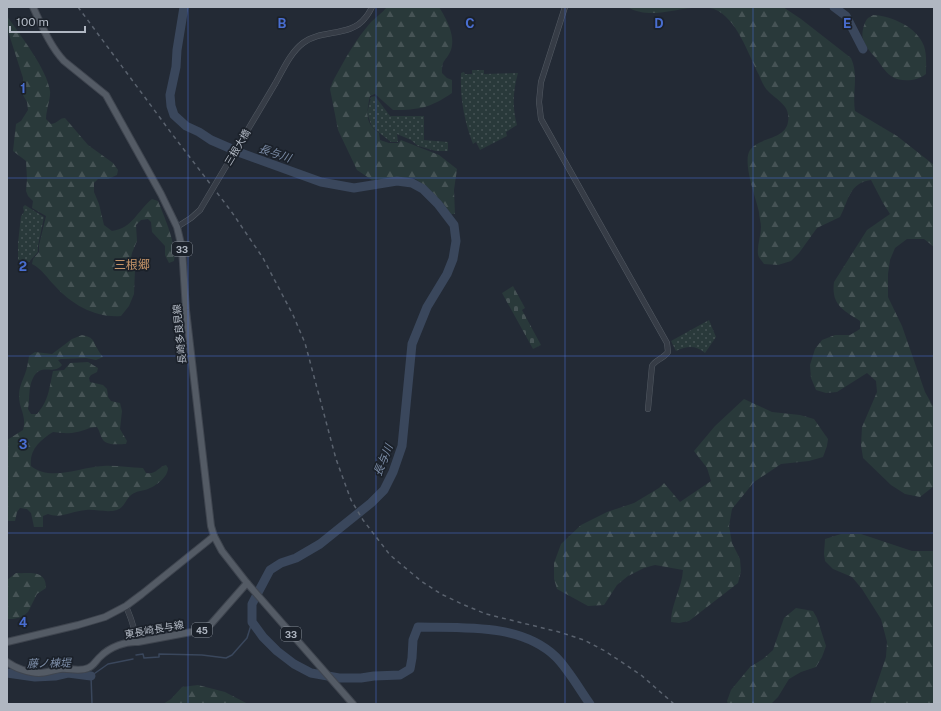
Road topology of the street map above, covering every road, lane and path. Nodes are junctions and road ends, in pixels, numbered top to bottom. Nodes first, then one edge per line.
1 (33, 7) edge
2 (372, 7) edge
3 (565, 7) edge
4 (177, 227) junction
5 (648, 409) dead end
6 (214, 536) junction
7 (248, 585) junction
8 (126, 606) junction
9 (7, 642) edge
10 (138, 642) junction
11 (7, 662) edge
12 (353, 704) edge

1 - 4 main road, 長崎多良見線 / 33
2 - 4 street, 三根大橋, bridge
3 - 5 street
4 - 6 main road, 長崎多良見線 / 33
6 - 7 main road, 長崎多良見線 / 33
6 - 8 main road
7 - 10 main road, 東長崎長与線 / 45
7 - 12 main road, 長崎多良見線 / 33
8 - 9 main road
8 - 10 street
10 - 11 main road, 東長崎長与線 / 45

